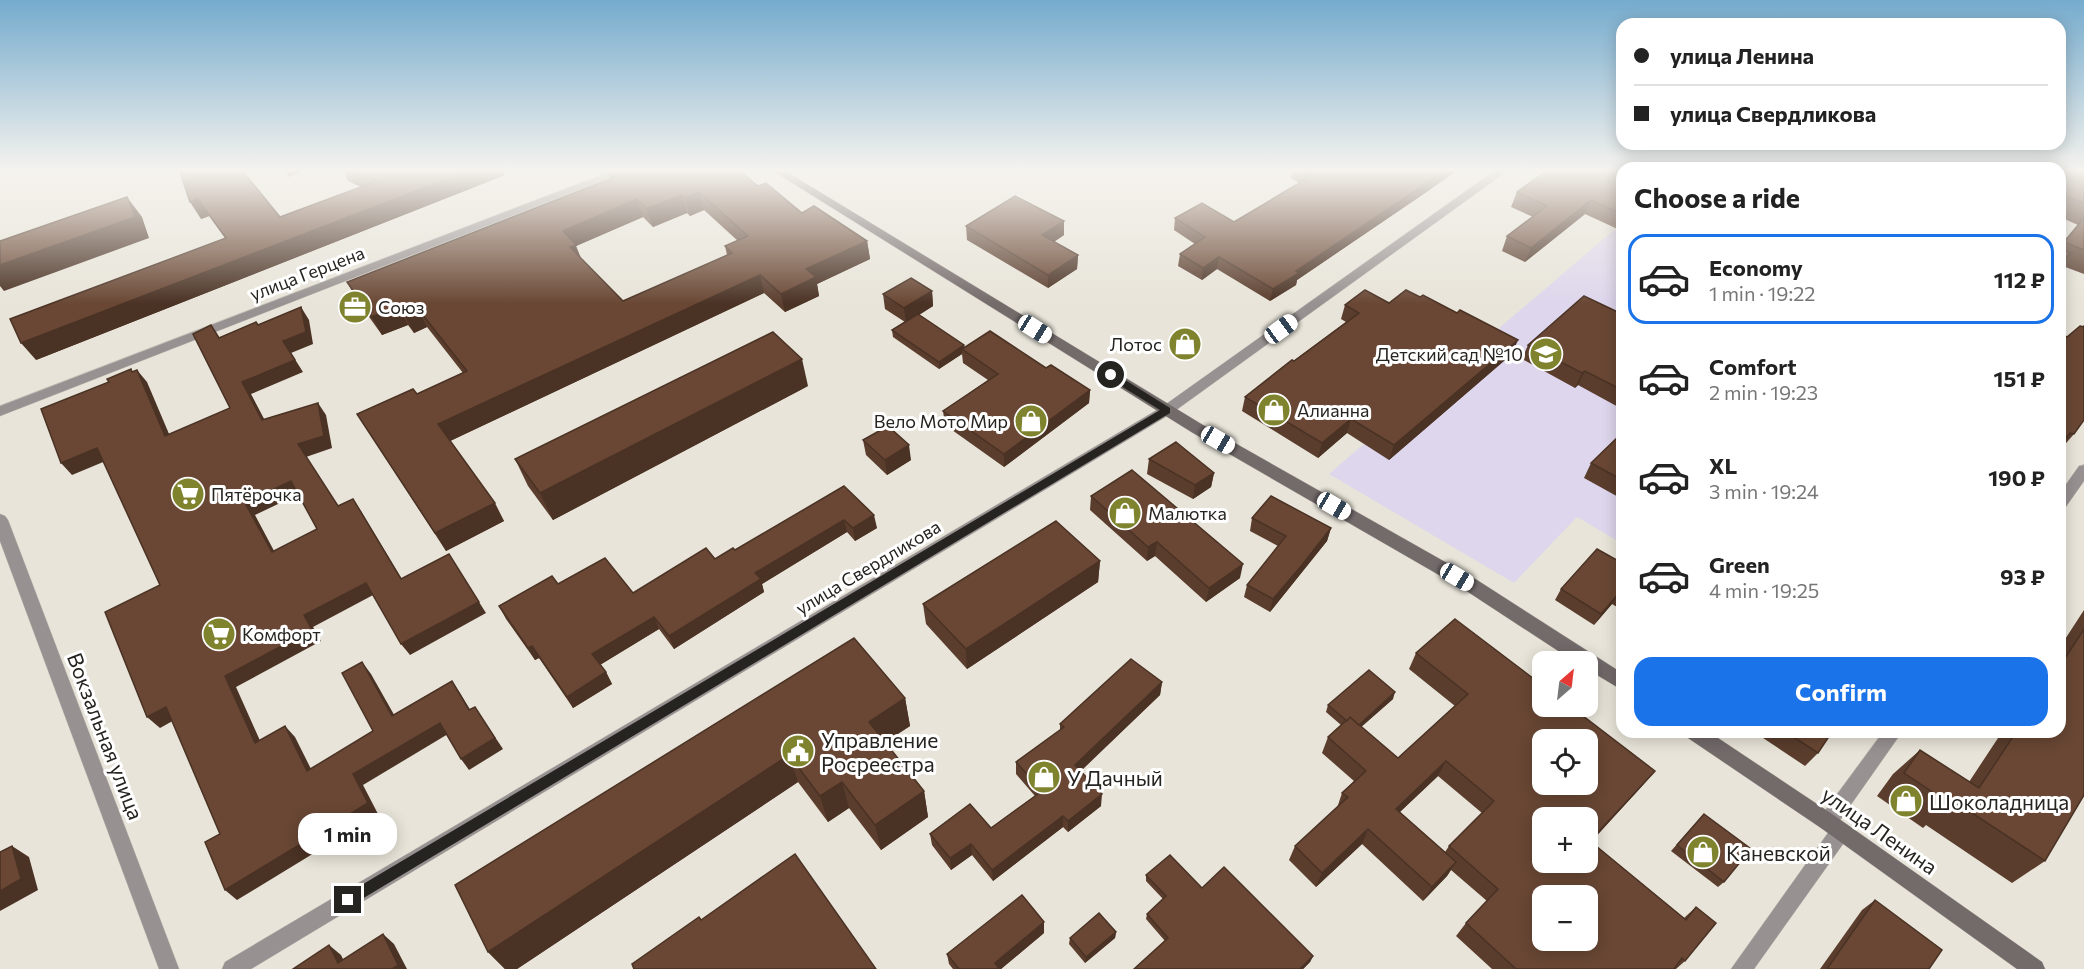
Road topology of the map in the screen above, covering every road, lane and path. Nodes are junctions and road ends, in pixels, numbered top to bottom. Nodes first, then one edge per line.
1 (509, 214) edge
2 (849, 214) edge
3 (1441, 214) edge
4 (1167, 410) junction
5 (0, 411) edge
6 (2084, 470) edge
7 (2066, 496) edge
8 (0, 520) edge
9 (1616, 679) edge
10 (1703, 738) edge
11 (1889, 738) edge
12 (1834, 827) junction
13 (169, 969) edge
14 (232, 969) edge
15 (1741, 969) edge
16 (2035, 969) edge

1 - 5 street, улица Герцена
2 - 4 main road
3 - 4 street, улица Свердликова
4 - 9 main road
4 - 14 street, улица Свердликова
6 - 7 street
8 - 13 street, Вокзальная улица
10 - 12 main road, улица Ленина
11 - 12 street
12 - 15 street
12 - 16 main road, улица Ленина

